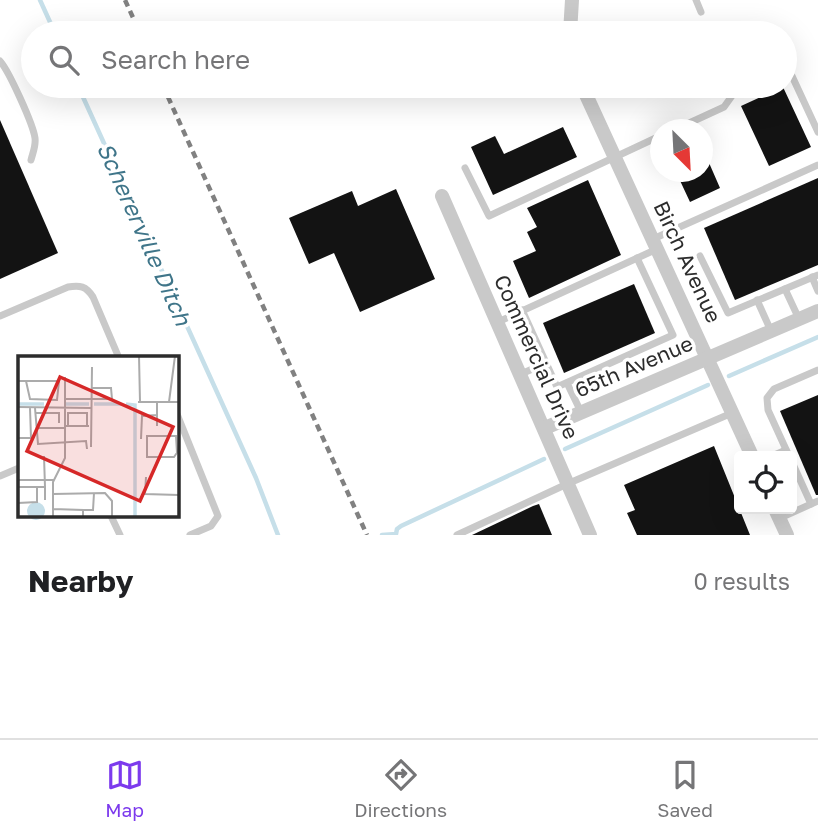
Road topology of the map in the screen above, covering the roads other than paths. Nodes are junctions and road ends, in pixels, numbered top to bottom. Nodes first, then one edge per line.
1 (572, 0) edge
2 (696, 0) edge
3 (701, 12) dead end
4 (571, 21) edge
5 (0, 61) edge
6 (797, 87) edge
7 (588, 98) edge
8 (730, 98) edge
9 (697, 119) edge
10 (818, 132) edge
11 (650, 140) edge
12 (615, 156) junction
13 (31, 160) dead end
14 (818, 165) edge
15 (465, 168) dead end
16 (442, 196) dead end
17 (655, 244) junction
18 (700, 256) dead end
19 (637, 258) junction
20 (815, 276) edge
21 (785, 289) junction
22 (818, 291) edge
23 (680, 297) junction
24 (757, 300) junction
25 (660, 307) junction
26 (522, 310) junction
27 (818, 311) edge
28 (0, 316) edge
29 (799, 319) junction
30 (498, 321) junction
31 (771, 331) junction
32 (118, 356) edge
33 (708, 358) junction
34 (546, 363) junction
35 (818, 370) edge
36 (521, 374) junction
37 (567, 383) junction
38 (581, 412) junction
39 (733, 413) junction
40 (178, 416) edge
41 (545, 428) junction
42 (750, 451) edge
43 (787, 451) edge
44 (18, 468) edge
45 (797, 471) edge
46 (0, 476) edge
47 (567, 484) junction
48 (815, 503) edge
49 (797, 508) edge
50 (778, 514) edge
51 (112, 518) edge
52 (120, 535) edge
53 (190, 535) edge
54 (457, 535) edge
55 (590, 535) edge
56 (787, 535) edge

1 - 4 street
2 - 3 lane
5 - 13 lane
6 - 10 lane
7 - 12 street, Birch Avenue
8 - 9 lane
11 - 12 lane
12 - 15 lane
12 - 17 street, Birch Avenue
14 - 17 lane
16 - 30 street, Commercial Drive
17 - 19 lane
17 - 23 street, Birch Avenue
18 - 24 lane
19 - 25 lane
19 - 26 lane
20 - 21 lane
20 - 22 lane
21 - 24 lane
21 - 29 lane
23 - 25 lane
23 - 33 street, Birch Avenue
24 - 31 lane
25 - 37 lane
26 - 30 lane
26 - 34 lane
27 - 29 street, 65th Avenue
28 - 32 lane
29 - 31 street, 65th Avenue
30 - 36 street, Commercial Drive
31 - 33 street, 65th Avenue
33 - 38 street, 65th Avenue
33 - 39 street, Birch Avenue
34 - 36 lane
34 - 37 lane
35 - 43 lane
36 - 41 street, Commercial Drive
37 - 38 lane
38 - 41 street, 65th Avenue
39 - 42 street, Birch Avenue
39 - 47 lane
40 - 53 lane
41 - 47 street, Commercial Drive
44 - 46 lane
45 - 48 lane
47 - 54 lane
47 - 55 street, Commercial Drive
48 - 49 lane
50 - 56 street
51 - 52 lane

